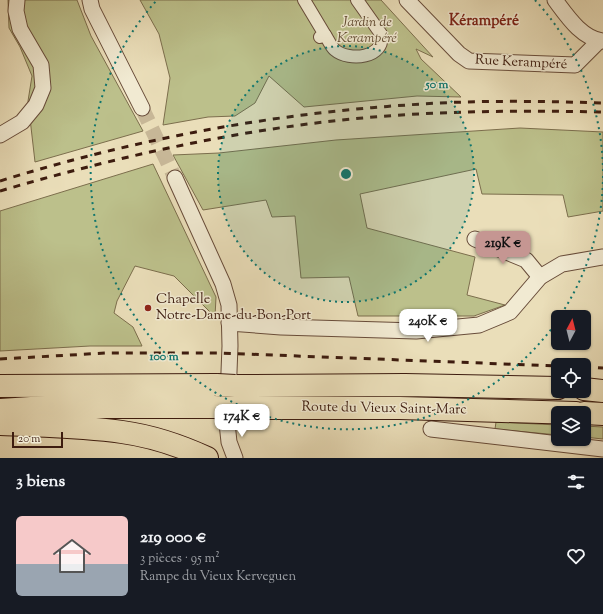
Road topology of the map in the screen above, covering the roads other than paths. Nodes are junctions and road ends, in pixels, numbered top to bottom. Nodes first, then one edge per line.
1 (17, 0) edge
2 (90, 0) edge
3 (304, 0) edge
4 (357, 0) edge
5 (407, 0) edge
6 (555, 0) edge
7 (601, 41) edge
8 (142, 108) tunnel mouth
9 (0, 135) edge
10 (175, 178) tunnel mouth
11 (475, 239) dead end
12 (603, 257) edge
13 (540, 277) junction
14 (229, 323) junction
15 (0, 386) edge
16 (551, 388) edge
17 (591, 390) edge
18 (603, 391) edge
19 (0, 410) edge
20 (551, 412) edge
21 (225, 413) junction
22 (591, 413) edge
23 (603, 414) edge
24 (0, 424) edge
25 (431, 429) dead end
26 (603, 449) edge
27 (207, 458) edge
28 (235, 458) edge

1 - 9 street
2 - 8 street
3 - 4 street
5 - 7 street, Rue Kerampéré
6 - 7 street
10 - 14 street
11 - 13 street
12 - 13 street
13 - 14 street
14 - 21 street
15 - 16 highway, Route du Vieux Saint-Marc
17 - 18 highway
19 - 21 highway, Route du Vieux Saint-Marc
20 - 21 highway, Route du Vieux Saint-Marc
21 - 28 street
22 - 23 highway
24 - 27 highway
25 - 26 street, Route du Vieux Saint-Marc

